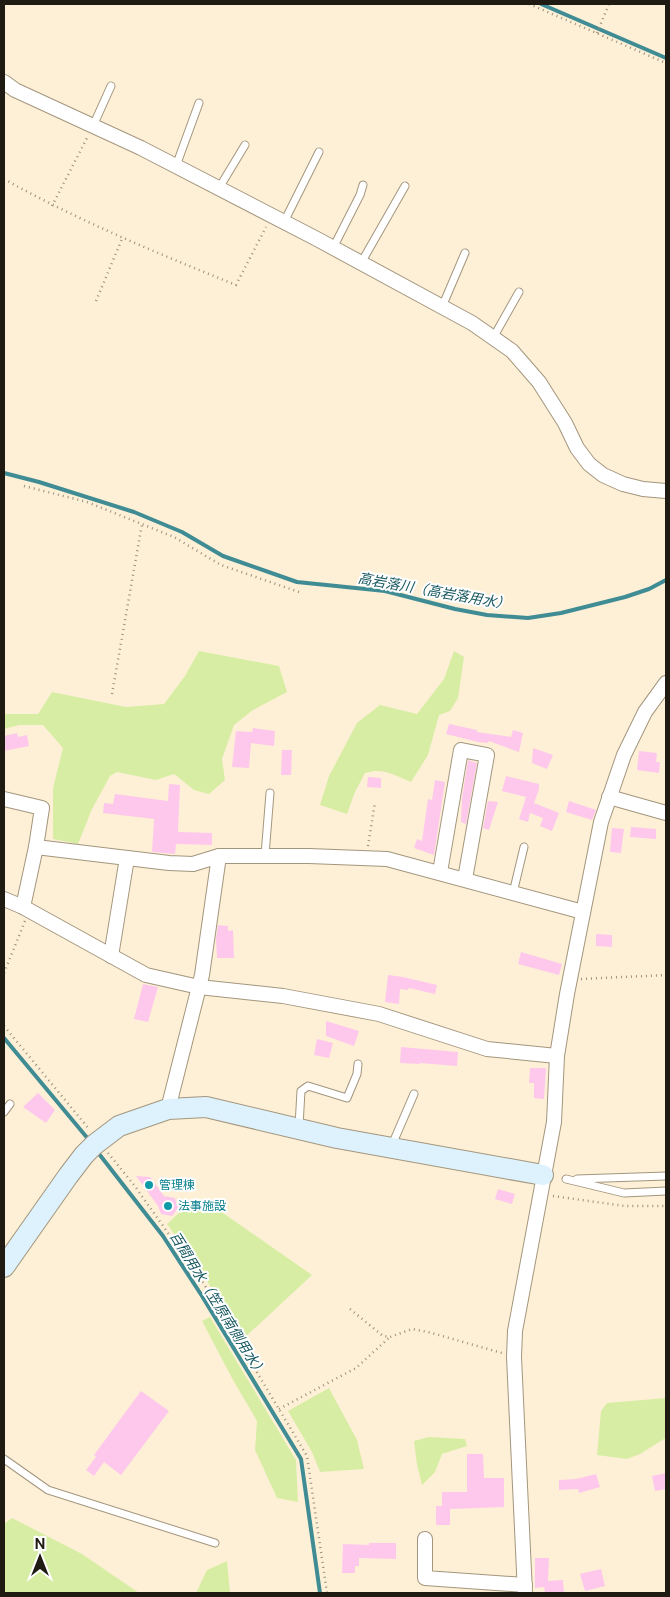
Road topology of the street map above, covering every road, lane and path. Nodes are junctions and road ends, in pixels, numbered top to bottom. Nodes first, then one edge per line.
1 (530, 4) edge
2 (609, 4) edge
3 (597, 33) junction
4 (666, 62) edge
5 (4, 82) edge
6 (111, 86) dead end
7 (199, 104) dead end
8 (93, 126) junction
9 (246, 145) dead end
10 (319, 152) dead end
11 (176, 166) junction
12 (4, 179) edge
13 (363, 185) dead end
14 (405, 186) dead end
15 (219, 188) junction
16 (52, 206) junction
17 (278, 219) junction
18 (122, 239) junction
19 (333, 248) junction
20 (465, 254) dead end
21 (361, 263) junction
22 (519, 292) dead end
23 (96, 301) dead end
24 (442, 306) junction
25 (493, 338) junction
26 (24, 486) dead end
27 (666, 491) edge
28 (142, 524) junction
29 (302, 593) dead end
30 (666, 683) edge
31 (112, 694) dead end
32 (661, 701) edge
33 (270, 793) dead end
34 (609, 797) junction
35 (4, 799) edge
36 (375, 802) dead end
37 (666, 812) edge
38 (36, 846) junction
39 (524, 847) dead end
40 (265, 855) junction
41 (219, 856) junction
42 (366, 857) junction
43 (127, 858) junction
44 (440, 872) junction
45 (466, 879) junction
46 (513, 893) junction
47 (4, 899) edge
48 (26, 909) junction
49 (583, 912) junction
50 (111, 956) junction
51 (4, 972) edge
52 (666, 975) edge
53 (570, 980) junction
54 (199, 987) junction
55 (4, 1026) edge
56 (557, 1056) junction
57 (358, 1064) dead end
58 (414, 1094) dead end
59 (10, 1104) dead end
60 (168, 1109) junction
61 (4, 1112) edge
62 (299, 1129) junction
63 (99, 1141) junction
64 (390, 1148) junction
65 (666, 1176) edge
66 (542, 1185) junction
67 (666, 1191) edge
68 (666, 1206) edge
69 (4, 1267) edge
70 (350, 1309) dead end
71 (390, 1337) junction
72 (514, 1357) junction
73 (280, 1409) junction
74 (4, 1459) edge
75 (425, 1540) dead end
76 (215, 1543) dead end
77 (525, 1589) edge
78 (327, 1593) edge

1 - 3 path
2 - 3 path
3 - 4 path
5 - 8 street
6 - 8 lane
7 - 11 lane
8 - 11 street
8 - 16 path
9 - 15 lane
10 - 17 lane
11 - 15 street
12 - 16 path
13 - 19 lane
14 - 21 lane
15 - 17 street
16 - 18 path
17 - 18 path
17 - 19 street
18 - 23 path
19 - 21 street
20 - 24 lane
21 - 24 street
22 - 25 lane
24 - 25 street
25 - 27 street
26 - 28 path
28 - 29 path
28 - 31 path
30 - 32 street
32 - 34 street
33 - 40 lane
34 - 37 street
34 - 49 street
35 - 38 street
36 - 42 path
38 - 43 street
38 - 48 street
39 - 46 lane
40 - 41 street
40 - 42 street
41 - 43 street
41 - 54 street
42 - 44 street
43 - 50 street
44 - 45 street
44 - 45 street
45 - 46 street
46 - 49 street
47 - 48 street
48 - 50 street
48 - 51 path
49 - 53 street
50 - 54 street
52 - 53 path
53 - 56 street
54 - 56 street
54 - 60 street
55 - 63 path
56 - 66 street
57 - 62 lane
58 - 64 lane
59 - 61 lane
60 - 62 street
60 - 63 street
62 - 64 street
63 - 69 street
63 - 73 path
64 - 66 street
65 - 67 lane
66 - 68 path
66 - 72 street
70 - 71 path
71 - 72 path
71 - 73 path
72 - 77 street
73 - 78 path
74 - 76 lane
75 - 77 street

